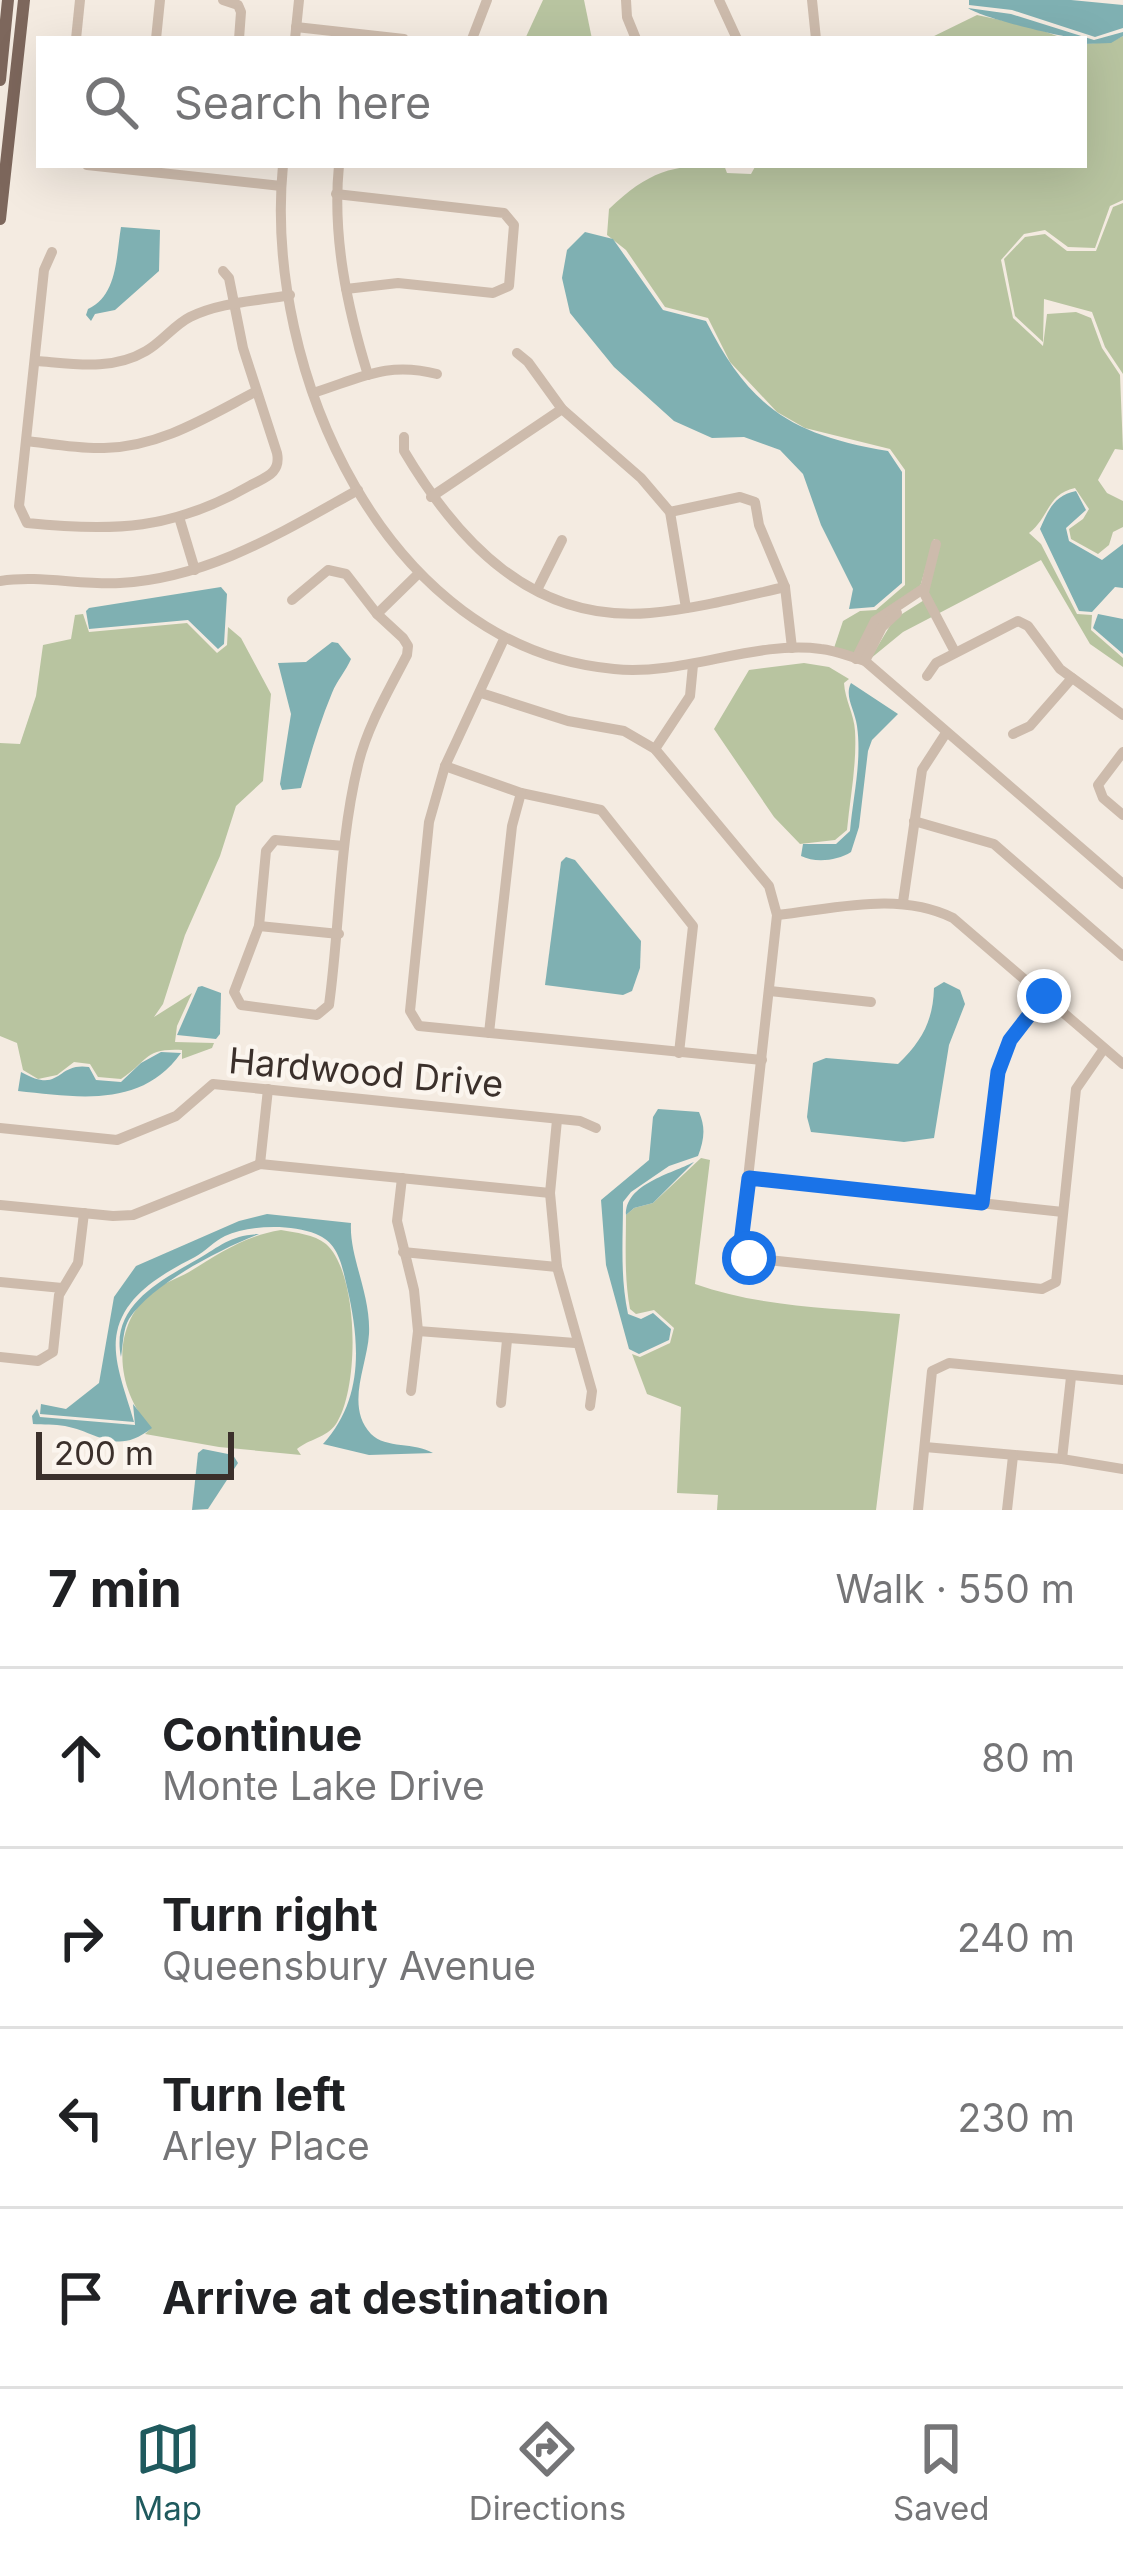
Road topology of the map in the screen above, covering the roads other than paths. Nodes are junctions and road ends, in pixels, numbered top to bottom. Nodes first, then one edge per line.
1 (8, 0) edge
2 (24, 0) edge
3 (80, 0) edge
4 (160, 0) edge
5 (223, 0) edge
6 (299, 0) edge
7 (487, 0) edge
8 (626, 0) edge
9 (719, 0) edge
10 (812, 0) edge
11 (296, 33) edge
12 (76, 36) edge
13 (156, 36) edge
14 (238, 36) edge
15 (338, 36) edge
16 (473, 36) edge
17 (635, 36) edge
18 (736, 36) edge
19 (816, 36) edge
20 (0, 80) edge
21 (143, 168) edge
22 (226, 168) edge
23 (283, 168) edge
24 (339, 168) edge
25 (225, 180) junction
26 (280, 186) junction
27 (336, 194) junction
28 (0, 219) edge
29 (52, 252) dead end
30 (223, 272) dead end
31 (346, 289) junction
32 (290, 295) junction
33 (235, 304) junction
34 (517, 352) dead end
35 (37, 361) junction
36 (437, 374) dead end
37 (368, 375) junction
38 (255, 392) junction
39 (314, 393) junction
40 (562, 409) junction
41 (404, 437) dead end
42 (27, 441) junction
43 (358, 490) junction
44 (431, 497) junction
45 (670, 512) junction
46 (178, 518) junction
47 (562, 540) dead end
48 (936, 544) dead end
49 (195, 570) junction
50 (0, 572) edge
51 (418, 574) junction
52 (18, 578) junction
53 (0, 581) edge
54 (785, 587) junction
55 (537, 590) junction
56 (924, 592) junction
57 (292, 600) dead end
58 (686, 608) junction
59 (377, 614) junction
60 (504, 639) junction
61 (792, 648) junction
62 (955, 652) junction
63 (861, 660) junction
64 (693, 665) junction
65 (927, 676) dead end
66 (1072, 678) junction
67 (481, 693) junction
68 (1123, 716) edge
69 (946, 733) junction
70 (1013, 734) dead end
71 (655, 749) junction
72 (1123, 752) edge
73 (445, 766) junction
74 (521, 793) junction
75 (1123, 815) edge
76 (914, 821) junction
77 (344, 846) junction
78 (1123, 884) edge
79 (903, 902) junction
80 (777, 915) junction
81 (259, 926) junction
82 (339, 934) junction
83 (1123, 956) edge
84 (770, 992) junction
85 (1044, 996) junction
86 (871, 1002) dead end
87 (489, 1034) junction
88 (1103, 1050) junction
89 (679, 1053) junction
90 (762, 1060) junction
91 (1123, 1064) edge
92 (268, 1089) junction
93 (557, 1120) junction
94 (0, 1128) edge
95 (596, 1128) dead end
96 (260, 1164) junction
97 (402, 1178) junction
98 (749, 1178) junction
99 (550, 1193) junction
100 (982, 1203) junction
101 (0, 1205) edge
102 (1063, 1212) junction
103 (84, 1214) junction
104 (404, 1252) junction
105 (556, 1267) junction
106 (0, 1282) edge
107 (62, 1288) junction
108 (418, 1331) junction
109 (507, 1340) junction
110 (575, 1343) junction
111 (0, 1357) edge
112 (1071, 1377) junction
113 (1123, 1380) edge
114 (412, 1391) dead end
115 (501, 1403) dead end
116 (590, 1406) dead end
117 (925, 1448) junction
118 (1012, 1456) junction
119 (1062, 1459) junction
120 (1123, 1469) edge
121 (918, 1510) edge
122 (1007, 1510) edge

1 - 20 main road
2 - 28 main road
3 - 12 street
4 - 13 street
5 - 14 street
6 - 11 street
7 - 16 street
8 - 17 street
9 - 18 street
10 - 19 street
11 - 15 street
21 - 25 street
22 - 25 street
23 - 26 street
24 - 27 street
25 - 26 street
26 - 32 street
27 - 31 street
27 - 31 street
29 - 35 street
30 - 33 street
31 - 37 street
32 - 33 street
32 - 39 street
33 - 35 street
33 - 38 street
34 - 40 street
35 - 42 street
36 - 37 street
37 - 39 street
38 - 42 street
38 - 46 street
39 - 43 street
40 - 44 street
40 - 45 street
41 - 44 street
42 - 46 street
43 - 49 street
43 - 51 street
44 - 55 street
45 - 54 street
45 - 58 street
46 - 49 street
47 - 55 street
48 - 56 street
49 - 52 street
50 - 52 street
51 - 59 street
51 - 60 street
52 - 53 street
54 - 58 street
54 - 61 street
55 - 58 street
56 - 62 street
56 - 63 street
57 - 59 street
59 - 77 street
60 - 64 street
60 - 67 street
61 - 63 street
61 - 64 street
62 - 65 street
62 - 66 street
63 - 69 street
64 - 71 street
66 - 68 street
66 - 70 street
67 - 71 street
67 - 73 street
69 - 76 street
69 - 78 street
71 - 80 street
72 - 75 street
73 - 74 street
73 - 87 street
74 - 87 street
74 - 89 street
76 - 79 street
76 - 83 street
77 - 81 street
77 - 82 street
79 - 80 street
79 - 85 street
80 - 84 street
81 - 82 street
81 - 82 street
84 - 86 street
84 - 90 street
85 - 88 street
85 - 100 street
87 - 89 street
88 - 91 street
88 - 102 street
89 - 90 street
90 - 98 street
92 - 93 street, Hardwood Drive
92 - 94 street, Hardwood Drive
92 - 96 street
93 - 95 street, Hardwood Drive
93 - 99 street
96 - 97 street
96 - 103 street
97 - 99 street
97 - 104 street
98 - 100 street
98 - 102 street
99 - 105 street
100 - 102 street
101 - 103 street
103 - 107 street
104 - 105 street
104 - 108 street
105 - 110 street
106 - 107 street
107 - 111 street
108 - 109 street
108 - 114 street
109 - 110 street
109 - 115 street
110 - 116 street
112 - 113 street
112 - 117 street
112 - 119 street
117 - 118 street
117 - 121 street
118 - 119 street
118 - 122 street
119 - 120 street

